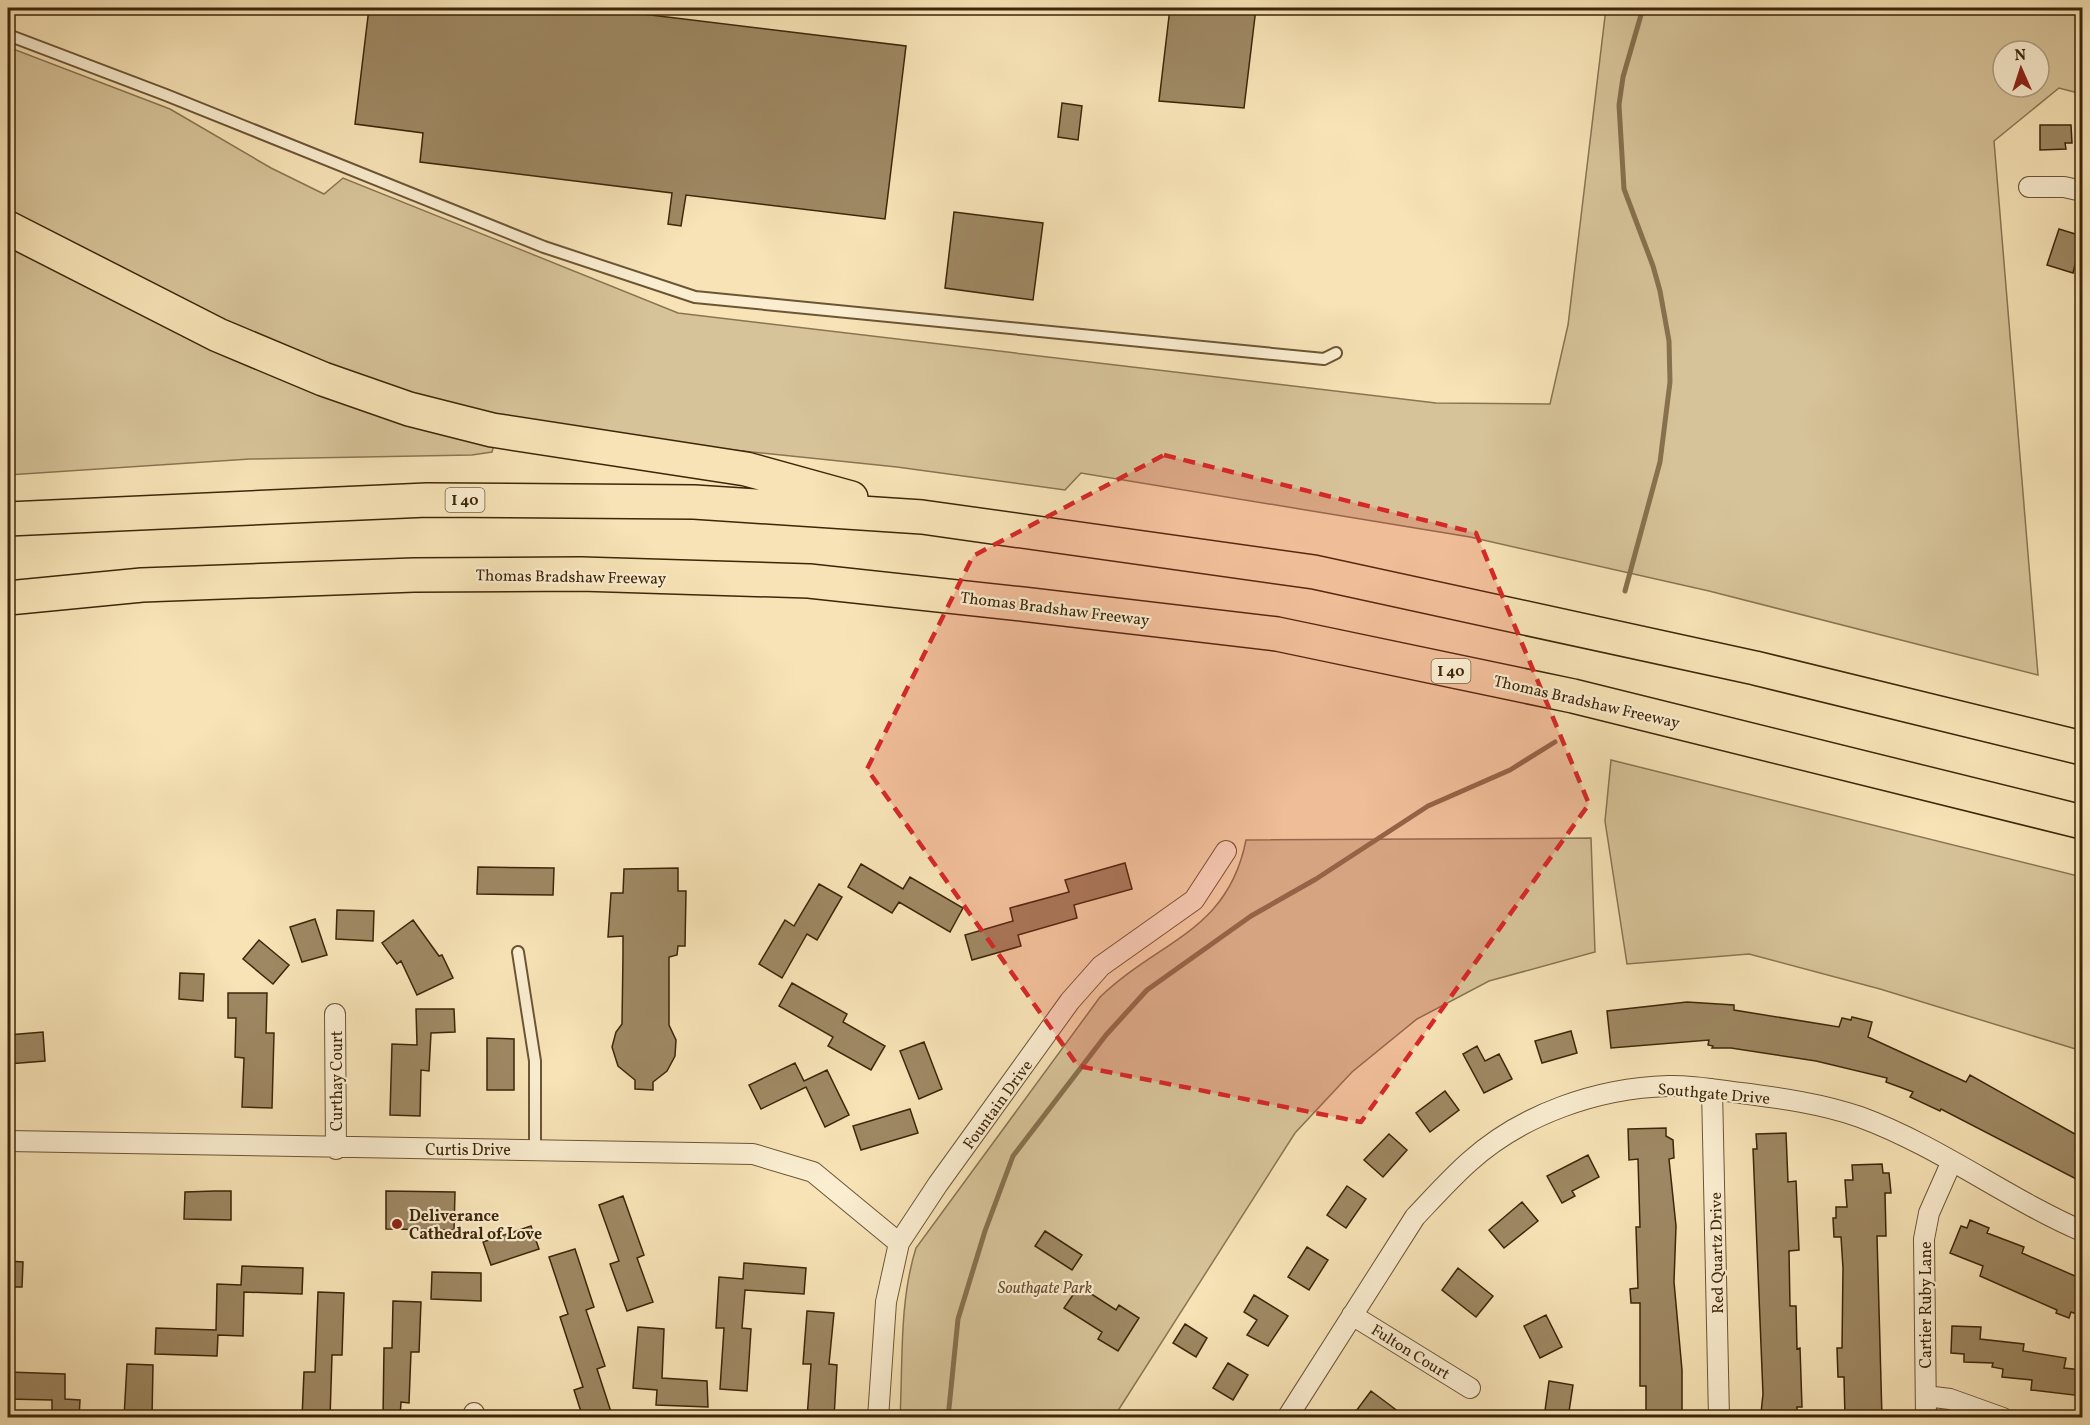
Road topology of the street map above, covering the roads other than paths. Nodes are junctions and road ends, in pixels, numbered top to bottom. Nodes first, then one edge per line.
1 (8, 35) edge
2 (2029, 187) dead end
3 (2082, 191) edge
4 (8, 228) edge
5 (1336, 353) dead end
6 (922, 517) junction
7 (8, 519) edge
8 (8, 598) edge
9 (2082, 748) edge
10 (2082, 822) edge
11 (1226, 850) dead end
12 (518, 952) dead end
13 (335, 1014) dead end
14 (1712, 1089) junction
15 (8, 1141) edge
16 (336, 1149) junction
17 (535, 1150) junction
18 (1952, 1161) junction
19 (2082, 1231) edge
20 (899, 1244) junction
21 (1352, 1315) junction
22 (1470, 1388) dead end
23 (1926, 1396) junction
24 (878, 1418) edge
25 (1287, 1418) edge
26 (1719, 1418) edge
27 (1926, 1418) edge
28 (2003, 1418) edge

1 - 5 lane
2 - 3 street
4 - 6 highway
6 - 7 highway, I 40
6 - 9 highway, I 40
8 - 10 highway, Thomas Bradshaw Freeway / I 40
11 - 20 street, Fountain Drive
12 - 17 lane
13 - 16 street, Curthay Court
14 - 18 street, Southgate Drive
14 - 21 street, Southgate Drive
14 - 26 street, Red Quartz Drive
15 - 16 street, Curtis Drive
16 - 17 street, Curtis Drive
17 - 20 street, Curtis Drive
18 - 19 street, Southgate Drive
18 - 23 street, Cartier Ruby Lane
20 - 24 street, Fountain Drive
21 - 22 street, Fulton Court
21 - 25 street, Southgate Drive
23 - 27 street, Cartier Ruby Lane
23 - 28 street

